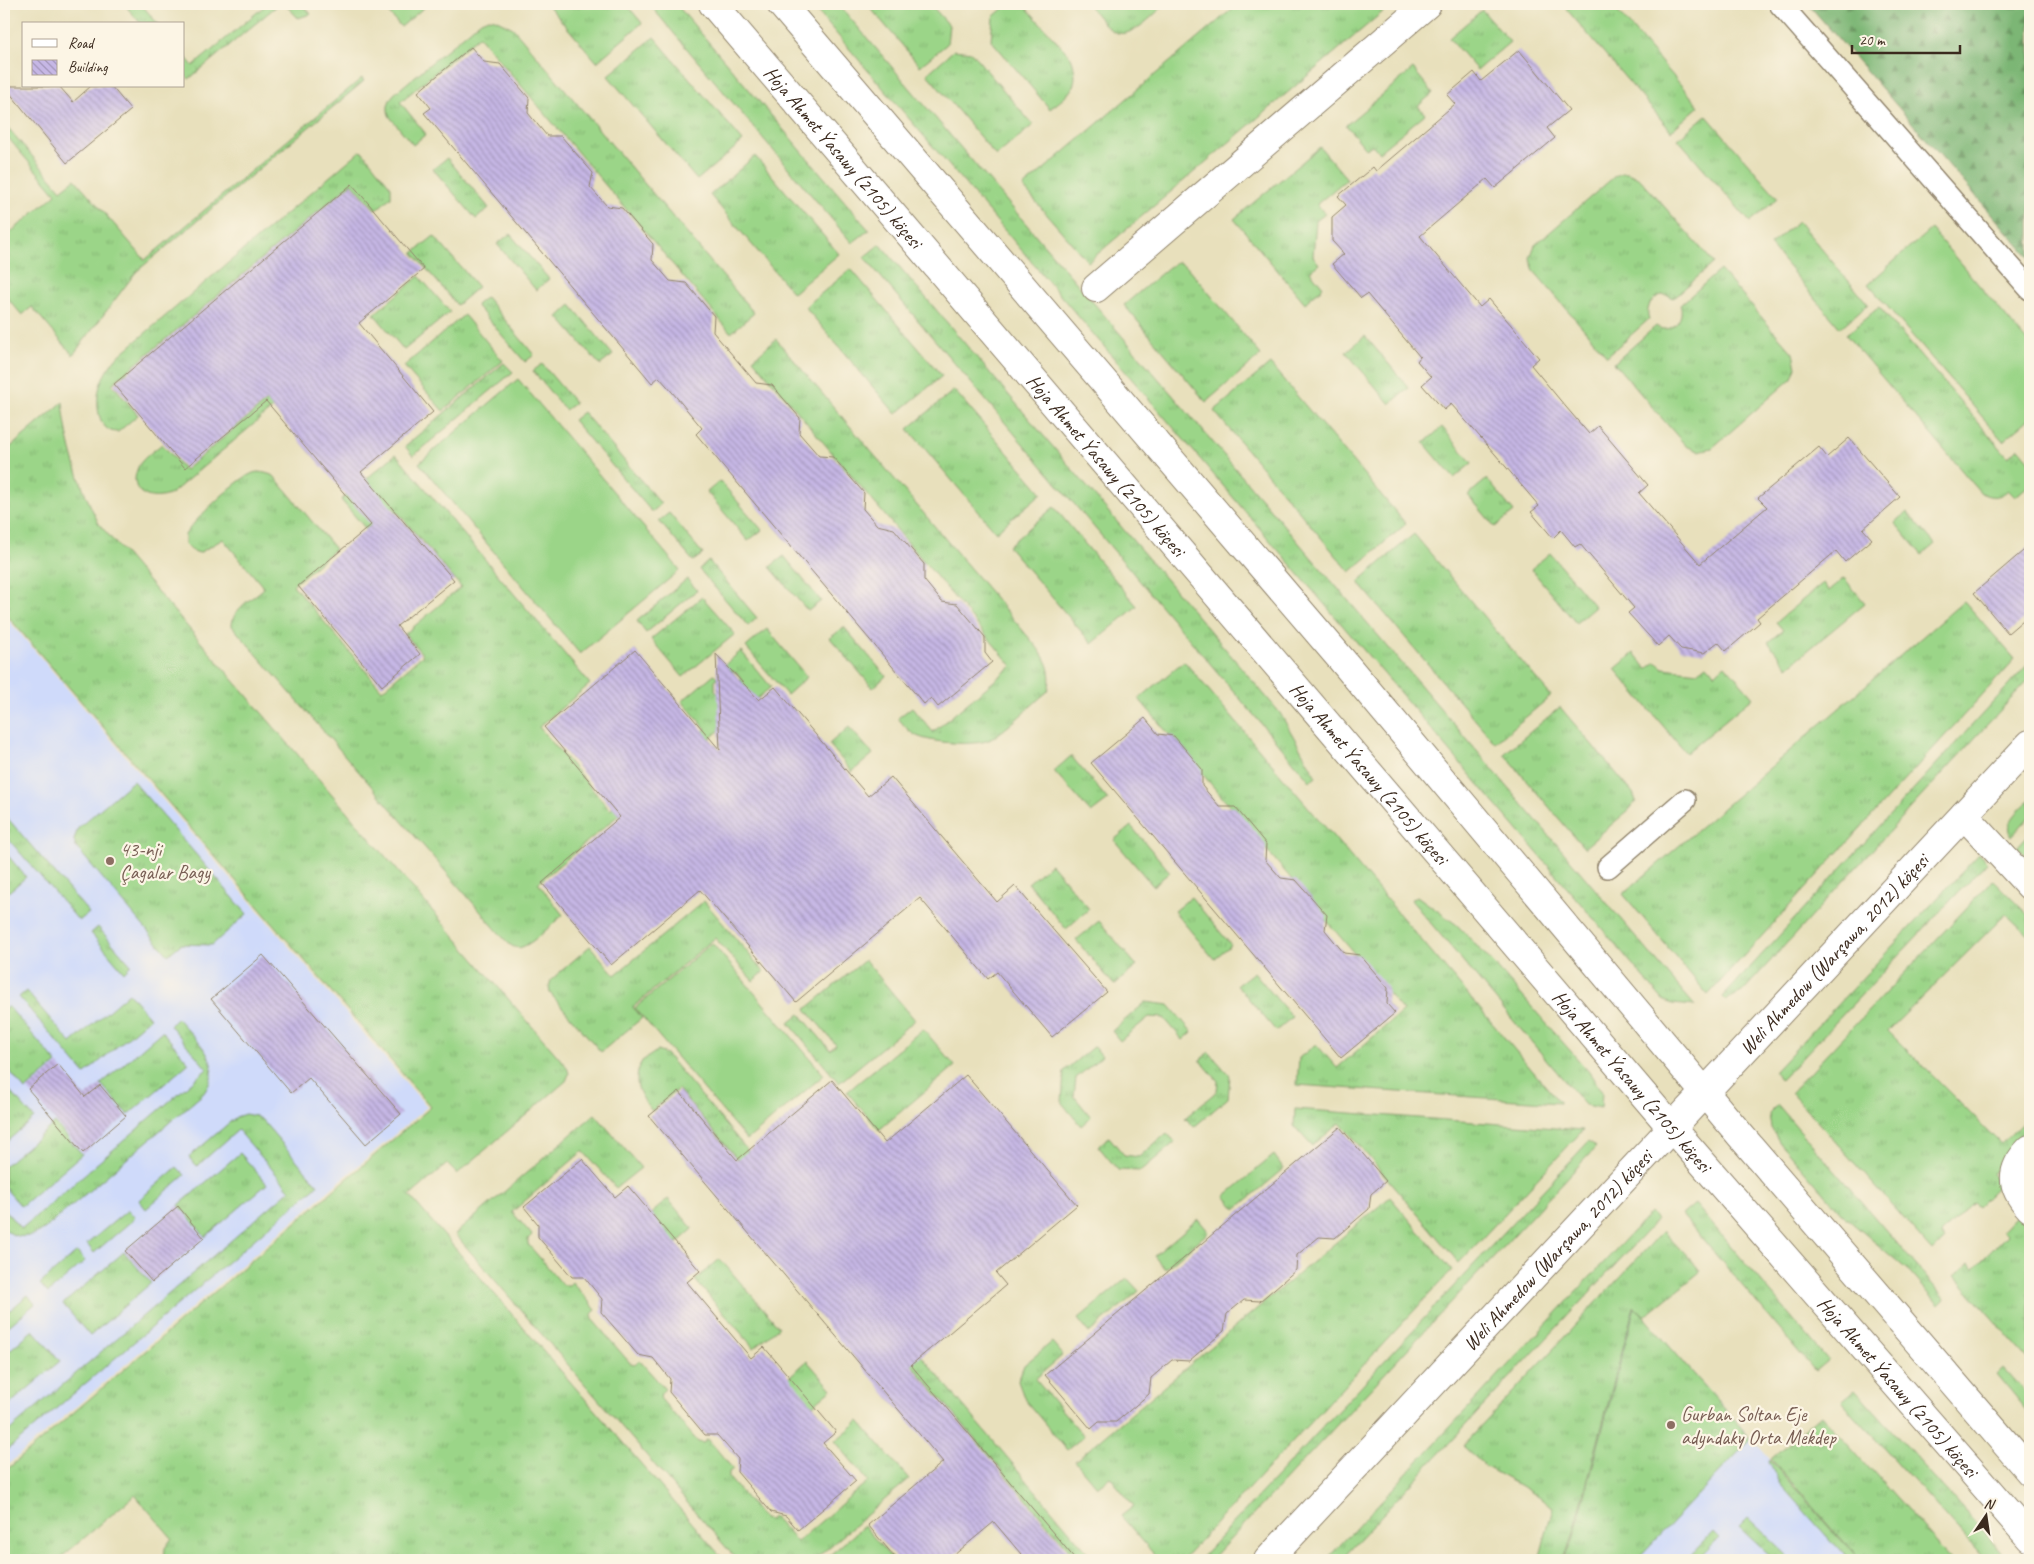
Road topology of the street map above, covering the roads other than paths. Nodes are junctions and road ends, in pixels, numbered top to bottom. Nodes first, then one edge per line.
1 (713, 4) edge
2 (782, 4) edge
3 (1427, 4) edge
4 (1780, 4) edge
5 (1096, 288) dead end
6 (2030, 288) edge
7 (2030, 744) edge
8 (1685, 800) dead end
9 (1964, 815) junction
10 (1608, 867) dead end
11 (2030, 886) edge
12 (1704, 1093) junction
13 (1672, 1128) junction
14 (2030, 1148) edge
15 (2030, 1208) edge
16 (2030, 1472) edge
17 (2030, 1538) edge
18 (1268, 1560) edge

1 - 13 main road, Hoja Ahmet Ýasawy (2105) köçesi
2 - 12 main road
3 - 5 main road
4 - 6 lane
7 - 9 main road, Weli Ahmedow (Warşawa, 2012) köçesi
8 - 10 lane
9 - 11 main road
9 - 12 main road, Weli Ahmedow (Warşawa, 2012) köçesi
12 - 13 main road, Weli Ahmedow (Warşawa, 2012) köçesi
12 - 16 main road
13 - 17 main road, Hoja Ahmet Ýasawy (2105) köçesi
13 - 18 main road, Weli Ahmedow (Warşawa, 2012) köçesi
14 - 15 main road

